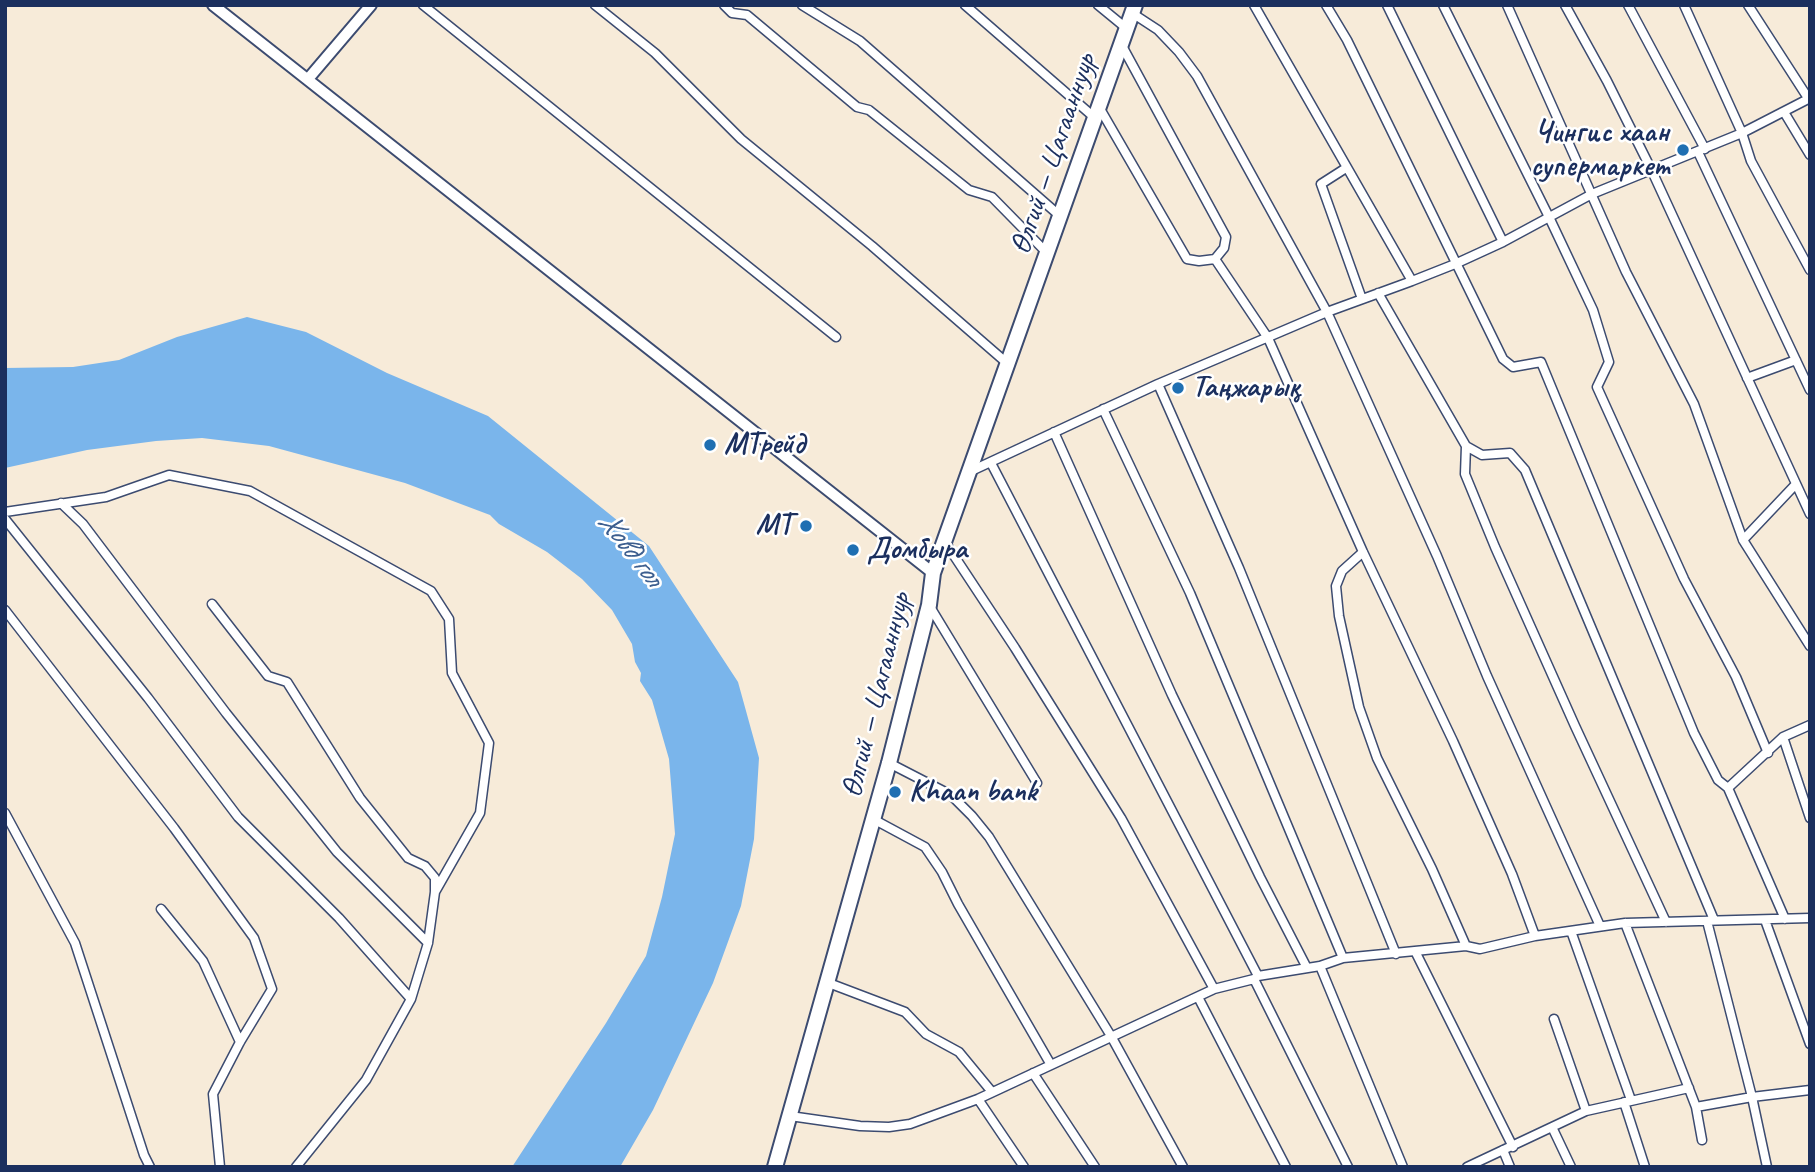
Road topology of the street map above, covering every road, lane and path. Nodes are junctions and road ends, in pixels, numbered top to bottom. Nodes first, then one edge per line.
1 (213, 5) edge
2 (371, 5) edge
3 (423, 5) edge
4 (595, 5) edge
5 (724, 5) edge
6 (802, 5) edge
7 (965, 5) edge
8 (1098, 5) edge
9 (1254, 5) edge
10 (1326, 5) edge
11 (1387, 5) edge
12 (1443, 5) edge
13 (1507, 5) edge
14 (1564, 5) edge
15 (1628, 5) edge
16 (1684, 5) edge
17 (1748, 5) edge
18 (974, 8) edge
19 (1133, 9) edge
20 (1126, 28) junction
21 (1121, 44) junction
22 (308, 79) junction
23 (1809, 98) edge
24 (1097, 112) junction
25 (1784, 112) junction
26 (1742, 133) junction
27 (1702, 150) junction
28 (1810, 155) edge
29 (1346, 168) junction
30 (1651, 169) junction
31 (1592, 194) junction
32 (1060, 216) junction
33 (1549, 217) junction
34 (1503, 242) junction
35 (1047, 253) junction
36 (1215, 259) junction
37 (1455, 264) junction
38 (1810, 270) edge
39 (1412, 281) junction
40 (1378, 293) junction
41 (1362, 299) junction
42 (1327, 312) junction
43 (836, 337) dead end
44 (1268, 338) junction
45 (1796, 360) junction
46 (1008, 364) junction
47 (1747, 378) junction
48 (1158, 384) junction
49 (1810, 390) edge
50 (1103, 409) junction
51 (1054, 432) junction
52 (1466, 446) junction
53 (991, 463) junction
54 (970, 472) junction
55 (1796, 484) junction
56 (61, 503) junction
57 (5, 512) edge
58 (1810, 514) edge
59 (5, 519) edge
60 (1743, 540) junction
61 (945, 542) junction
62 (1363, 552) junction
63 (933, 573) junction
64 (212, 604) dead end
65 (929, 606) junction
66 (5, 610) edge
67 (1810, 646) edge
68 (1810, 725) edge
69 (1783, 737) junction
70 (1768, 753) junction
71 (889, 763) junction
72 (1037, 783) dead end
73 (1728, 788) junction
74 (5, 813) edge
75 (1810, 818) edge
76 (873, 819) junction
77 (435, 891) junction
78 (162, 909) dead end
79 (1810, 918) edge
80 (1785, 919) junction
81 (1710, 920) junction
82 (1765, 920) junction
83 (1666, 922) junction
84 (1625, 923) junction
85 (1600, 926) junction
86 (1571, 932) junction
87 (1535, 936) junction
88 (428, 943) junction
89 (1466, 946) junction
90 (1416, 953) junction
91 (1396, 954) junction
92 (1343, 958) junction
93 (1320, 966) junction
94 (1307, 968) junction
95 (1256, 977) junction
96 (826, 982) junction
97 (1214, 989) junction
98 (1198, 997) junction
99 (411, 999) junction
100 (1554, 1019) dead end
101 (1111, 1036) junction
102 (240, 1042) junction
103 (1810, 1044) edge
104 (1051, 1065) junction
105 (1033, 1073) junction
106 (1689, 1088) junction
107 (1810, 1090) edge
108 (992, 1092) junction
109 (1752, 1097) junction
110 (978, 1099) junction
111 (1628, 1101) junction
112 (1696, 1107) junction
113 (1586, 1111) junction
114 (790, 1116) junction
115 (1552, 1127) junction
116 (1702, 1140) dead end
117 (1508, 1148) junction
118 (150, 1167) edge
119 (219, 1167) edge
120 (296, 1167) edge
121 (775, 1167) edge
122 (1024, 1167) edge
123 (1095, 1167) edge
124 (1183, 1167) edge
125 (1286, 1167) edge
126 (1348, 1167) edge
127 (1403, 1167) edge
128 (1467, 1167) edge
129 (1510, 1167) edge
130 (1571, 1167) edge
131 (1645, 1167) edge
132 (1767, 1167) edge

1 - 22 street
2 - 22 street
3 - 43 street
4 - 46 street
5 - 35 street
6 - 32 street
7 - 18 street
8 - 20 street
9 - 29 street
10 - 37 street
11 - 34 street
12 - 33 street
13 - 31 street
14 - 30 street
15 - 27 street
16 - 26 street
17 - 23 street
18 - 24 street
19 - 20 highway, Өлгий — Цагааннуур
19 - 42 street
20 - 21 highway, Өлгий — Цагааннуур
21 - 24 highway, Өлгий — Цагааннуур
21 - 36 street
22 - 63 street
23 - 25 street
24 - 32 highway, Өлгий — Цагааннуур
24 - 36 street
25 - 26 street
25 - 28 street
26 - 27 street
26 - 38 street
27 - 30 street
27 - 45 street
29 - 39 street
29 - 41 street
30 - 31 street
30 - 47 street
31 - 33 street
31 - 60 street
32 - 35 highway, Өлгий — Цагааннуур
33 - 34 street
33 - 70 street
34 - 37 street
35 - 46 highway, Өлгий — Цагааннуур
36 - 44 street
37 - 39 street
37 - 73 street
39 - 40 street
40 - 41 street
40 - 52 street
41 - 42 street
42 - 44 street
42 - 85 street
44 - 48 street
44 - 62 street
45 - 47 street
45 - 49 street
46 - 54 highway, Өлгий — Цагааннуур
47 - 55 street
48 - 50 street
48 - 91 street
50 - 51 street
50 - 92 street
51 - 53 street
51 - 94 street
52 - 81 street
52 - 83 street
53 - 54 street
53 - 95 street
54 - 61 highway, Өлгий — Цагааннуур
55 - 58 street
55 - 60 street
56 - 57 street
56 - 77 street
56 - 88 street
59 - 99 street
60 - 67 street
61 - 63 highway, Өлгий — Цагааннуур
61 - 97 street
62 - 87 street
62 - 89 street
63 - 65 highway, Өлгий — Цагааннуур
64 - 77 street
65 - 71 highway, Өлгий — Цагааннуур
65 - 72 street
66 - 102 street
68 - 69 street
69 - 70 street
69 - 75 street
70 - 73 street
71 - 76 highway, Өлгий — Цагааннуур
71 - 101 street
73 - 80 street
74 - 118 street
76 - 96 highway, Өлгий — Цагааннуур
76 - 104 street
77 - 88 street
78 - 102 street
79 - 80 street
80 - 82 street
81 - 82 street
81 - 83 street
81 - 109 street
82 - 103 street
83 - 84 street
84 - 85 street
84 - 106 street
85 - 86 street
86 - 87 street
86 - 111 street
87 - 89 street
88 - 99 street
89 - 90 street
90 - 91 street
90 - 117 street
91 - 92 street
92 - 93 street
93 - 94 street
93 - 127 street
94 - 95 street
95 - 97 street
95 - 126 street
96 - 108 street
96 - 114 highway, Өлгий — Цагааннуур
97 - 98 street
98 - 101 street
98 - 125 street
99 - 120 street
100 - 113 street
101 - 104 street
101 - 124 street
102 - 119 street
104 - 105 street
105 - 108 street
105 - 123 street
106 - 111 street
106 - 112 street
107 - 109 street
108 - 110 street
109 - 112 street
109 - 132 street
110 - 114 street
110 - 122 street
111 - 113 street
111 - 131 street
112 - 116 street
113 - 115 street
114 - 121 highway, Өлгий — Цагааннуур
115 - 117 street
115 - 130 street
117 - 128 street
117 - 129 street

